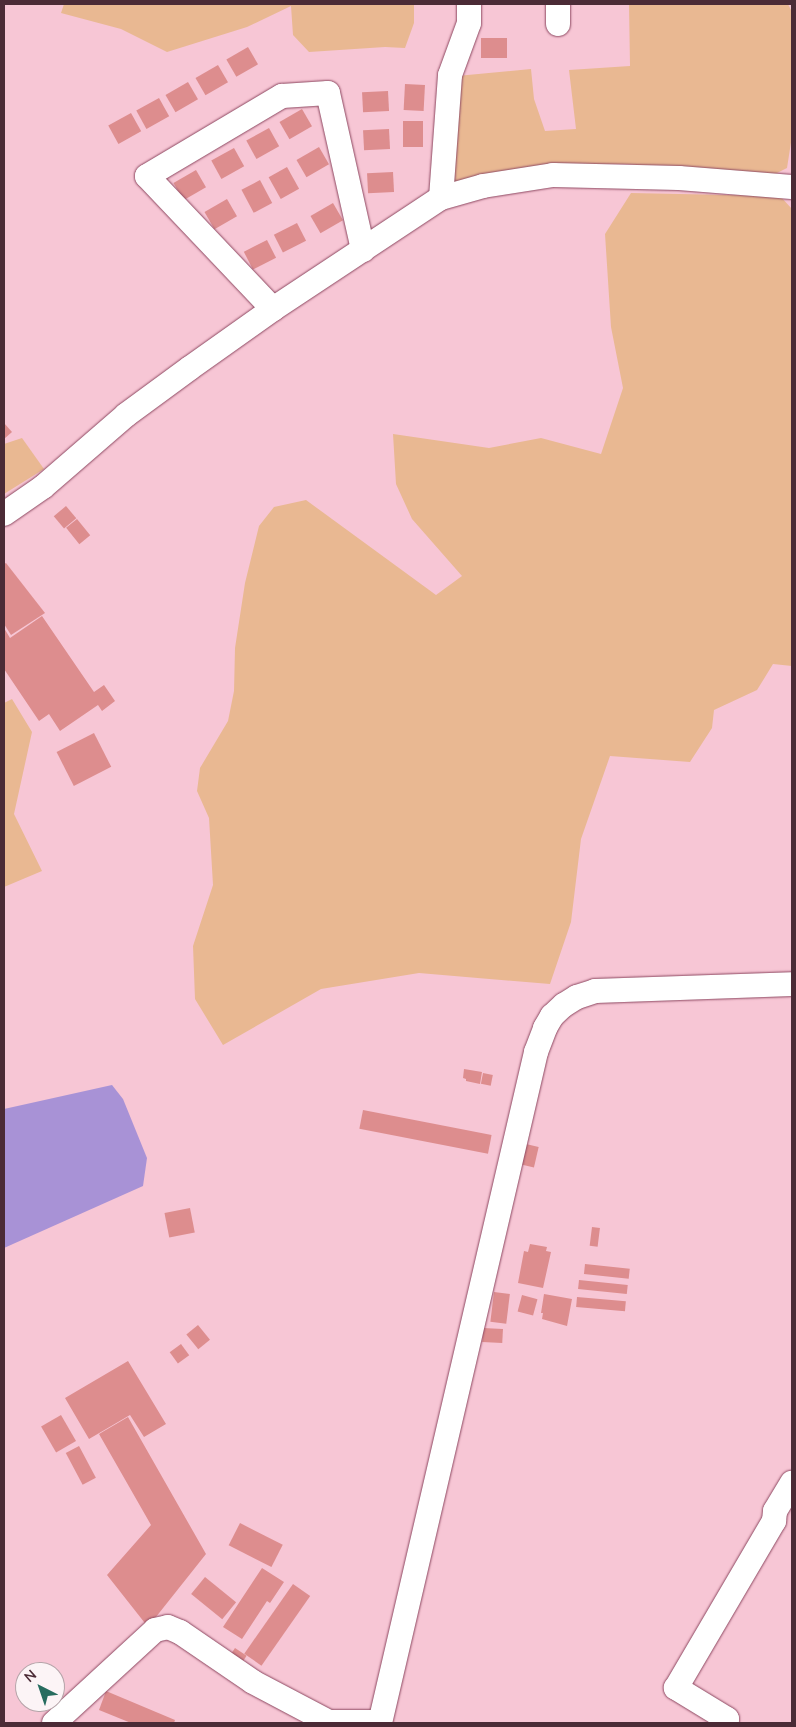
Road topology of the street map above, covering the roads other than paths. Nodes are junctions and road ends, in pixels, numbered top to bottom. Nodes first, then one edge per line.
1 (469, 4) edge
2 (792, 187) edge
3 (441, 198) junction
4 (363, 250) junction
5 (273, 309) junction
6 (4, 514) edge
7 (792, 984) edge
8 (792, 1483) edge
9 (54, 1723) edge
10 (380, 1723) edge
11 (724, 1723) edge

1 - 3 street
2 - 3 street
3 - 4 street
4 - 5 street
4 - 5 street
5 - 6 street
7 - 10 street
8 - 11 street
9 - 10 street

